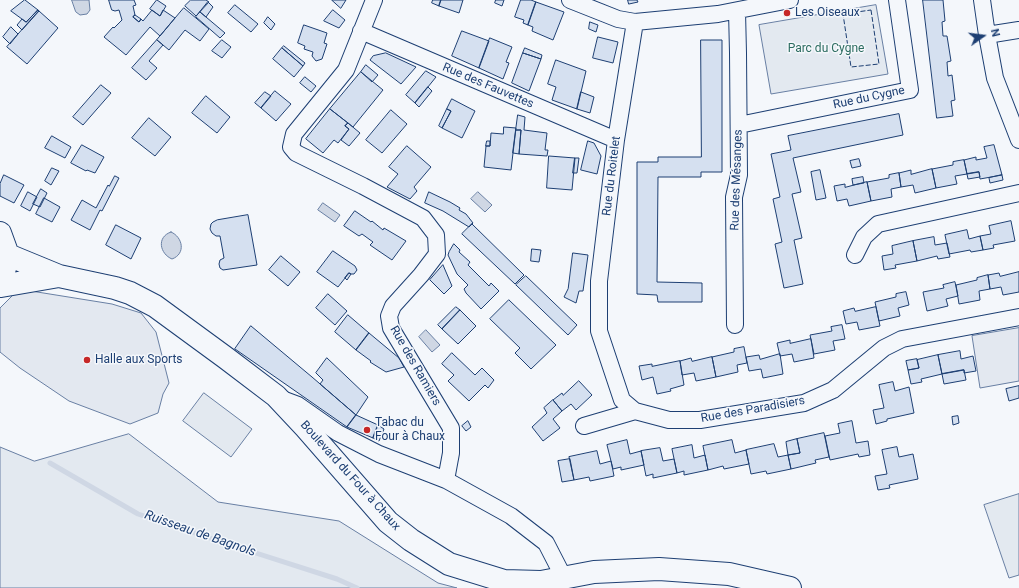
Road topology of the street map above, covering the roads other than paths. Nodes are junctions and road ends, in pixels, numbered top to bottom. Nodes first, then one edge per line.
1 (374, 0) edge
2 (570, 0) edge
3 (790, 0) edge
4 (897, 0) edge
5 (982, 0) edge
6 (737, 11) junction
7 (635, 22) junction
8 (1019, 30) edge
9 (361, 31) junction
10 (987, 35) junction
11 (739, 125) junction
12 (616, 140) junction
13 (1019, 140) edge
14 (1019, 193) edge
15 (0, 233) edge
16 (8, 254) junction
17 (855, 255) dead end
18 (60, 276) junction
19 (0, 286) edge
20 (1019, 317) edge
21 (735, 325) dead end
22 (276, 396) junction
23 (634, 411) junction
24 (584, 426) dead end
25 (446, 480) junction
26 (564, 578) junction
27 (790, 588) edge

1 - 9 street, Rue des Ramiers
2 - 7 street
3 - 6 street
4 - 11 street, Rue du Cygne
5 - 10 street
6 - 7 street
6 - 11 street, Rue des Mésanges
7 - 12 street, Rue du Roitelet
8 - 10 street
9 - 12 street, Rue des Fauvettes
9 - 25 street, Rue des Ramiers
10 - 13 street
11 - 21 street, Rue des Mésanges
12 - 23 street, Rue du Roitelet
14 - 17 street
15 - 16 street
16 - 18 street, Boulevard du Four à Chaux
16 - 19 street
18 - 19 street, Boulevard du Four à Chaux
18 - 22 street, Boulevard du Four à Chaux
20 - 23 street, Rue des Paradisiers
22 - 25 street
22 - 26 street, Boulevard du Four à Chaux
23 - 24 street
25 - 26 street
26 - 27 street, Boulevard du Four à Chaux

